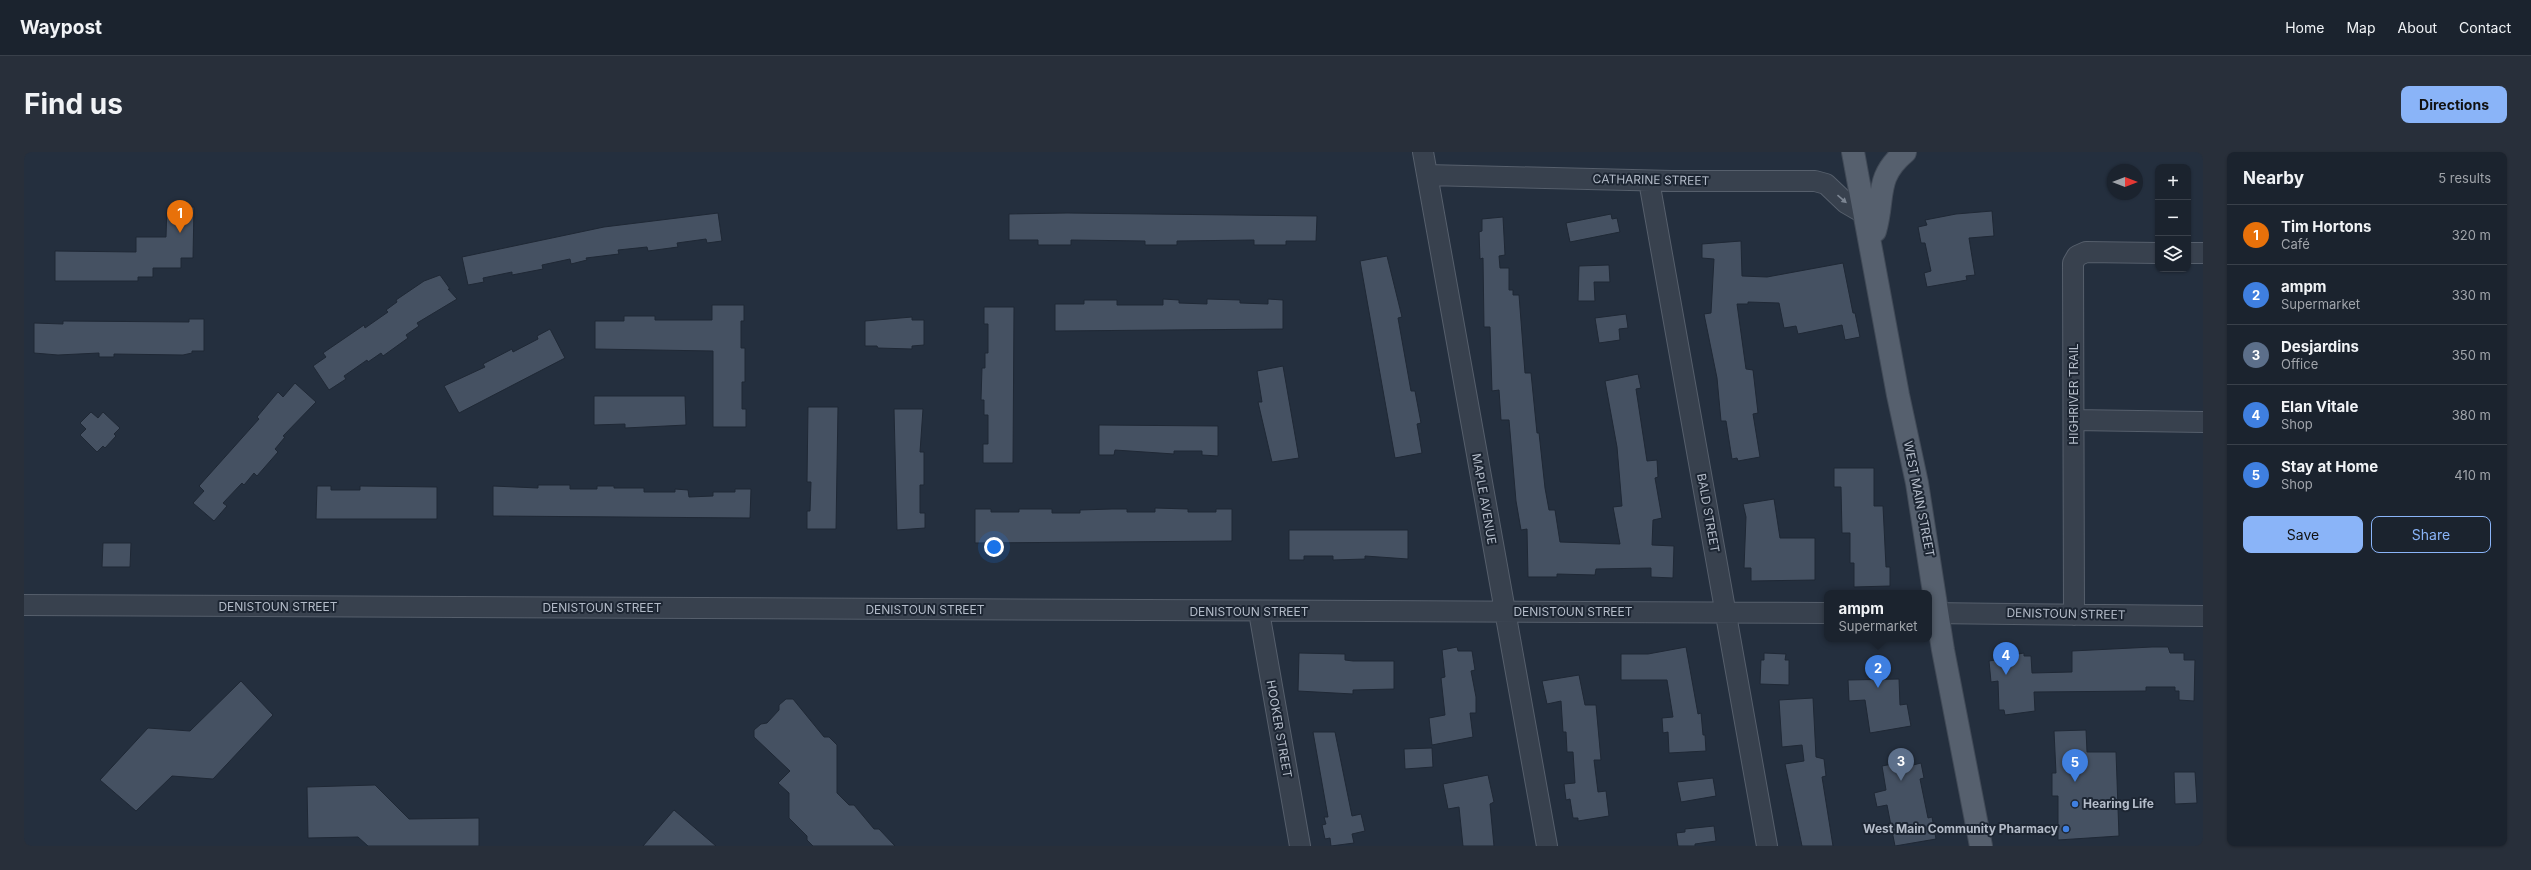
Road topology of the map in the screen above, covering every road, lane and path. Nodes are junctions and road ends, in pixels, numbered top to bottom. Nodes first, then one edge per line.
1 (1423, 152) edge
2 (1854, 152) edge
3 (1905, 152) edge
4 (1427, 175) junction
5 (1649, 180) junction
6 (1865, 214) junction
7 (1871, 246) junction
8 (2155, 253) edge
9 (2191, 253) edge
10 (2203, 253) edge
11 (2074, 420) junction
12 (2203, 422) edge
13 (1931, 590) edge
14 (1932, 598) edge
15 (24, 605) edge
16 (1259, 612) junction
17 (1504, 612) junction
18 (1726, 613) junction
19 (1824, 613) edge
20 (1934, 613) edge
21 (2074, 615) junction
22 (2203, 616) edge
23 (1300, 846) edge
24 (1547, 846) edge
25 (1767, 846) edge
26 (1981, 846) edge

1 - 4 street, MAPLE AVENUE
2 - 6 main road, WEST MAIN STREET
3 - 7 main road
4 - 5 street, CATHARINE STREET
4 - 17 street, MAPLE AVENUE
5 -> 6 street, CATHARINE STREET
5 - 18 street, BALD STREET
6 - 7 main road, WEST MAIN STREET
7 - 13 main road, WEST MAIN STREET
8 - 11 street, HIGHRIVER TRAIL
9 - 10 street
11 - 12 street
11 - 21 street, HIGHRIVER TRAIL
14 - 20 main road, WEST MAIN STREET
15 - 16 street, DENISTOUN STREET
16 - 17 street, DENISTOUN STREET
16 - 23 street, HOOKER STREET
17 - 18 street, DENISTOUN STREET
17 - 24 street, MAPLE AVENUE
18 - 19 street, DENISTOUN STREET
18 - 25 street, BALD STREET
20 - 21 street, DENISTOUN STREET
20 - 26 main road, WEST MAIN STREET
21 - 22 street, DENISTOUN STREET

